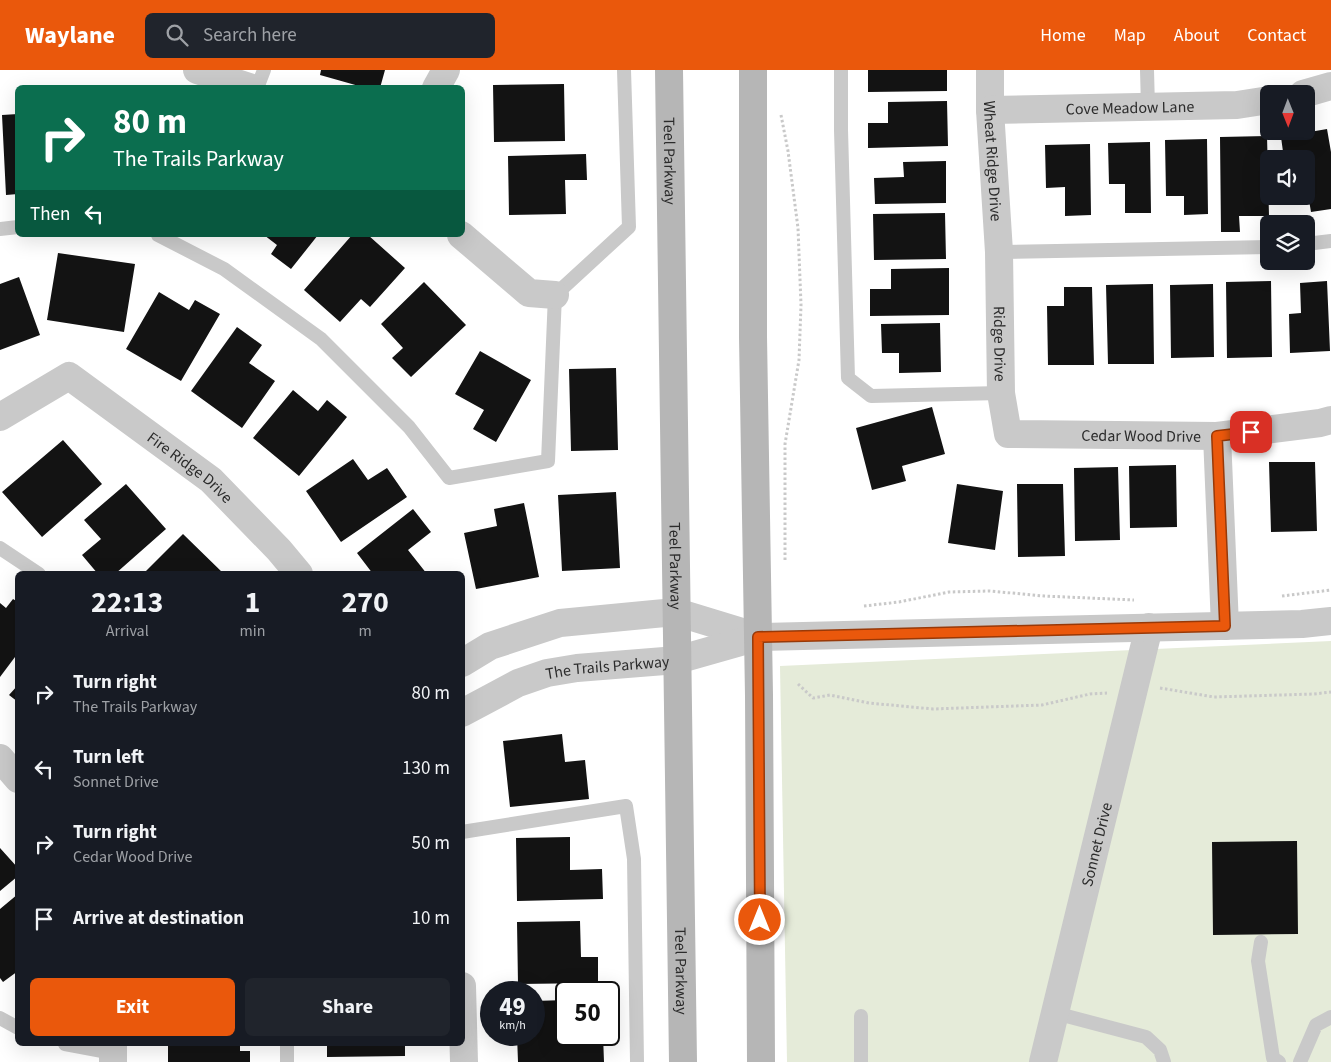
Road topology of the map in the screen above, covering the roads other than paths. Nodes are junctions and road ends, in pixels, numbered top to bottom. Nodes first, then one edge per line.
1 (197, 70) edge
2 (264, 70) edge
3 (446, 70) edge
4 (624, 70) edge
5 (669, 70) edge
6 (753, 70) edge
7 (841, 70) edge
8 (990, 70) edge
9 (1147, 70) edge
10 (243, 85) edge
11 (258, 85) edge
12 (438, 85) edge
13 (1331, 86) edge
14 (1315, 91) edge
15 (1260, 102) edge
16 (1148, 107) junction
17 (990, 110) junction
18 (15, 227) edge
19 (0, 229) edge
20 (162, 237) edge
21 (463, 237) edge
22 (1331, 241) edge
23 (1315, 243) edge
24 (1260, 247) edge
25 (999, 252) junction
26 (555, 295) junction
27 (1001, 393) junction
28 (0, 417) edge
29 (1331, 420) edge
30 (1008, 434) joint
31 (1217, 436) junction
32 (0, 548) edge
33 (34, 571) edge
34 (296, 571) edge
35 (676, 612) junction
36 (1331, 621) edge
37 (1225, 626) junction
38 (1149, 627) junction
39 (758, 637) junction
40 (677, 660) junction
41 (465, 661) edge
42 (465, 711) edge
43 (0, 758) edge
44 (15, 776) edge
45 (465, 832) edge
46 (1261, 942) dead end
47 (1054, 1013) junction
48 (861, 1016) dead end
49 (1331, 1017) edge
50 (0, 1018) edge
51 (15, 1026) edge
52 (76, 1046) edge
53 (287, 1046) edge
54 (464, 1046) edge
55 (113, 1053) edge
56 (287, 1062) edge
57 (464, 1062) edge
58 (637, 1062) edge
59 (683, 1062) edge
60 (761, 1062) edge
61 (862, 1062) edge
62 (1043, 1062) edge
63 (1164, 1062) edge
64 (1279, 1062) edge
65 (1300, 1062) edge

1 - 10 street
2 - 11 lane
3 - 12 street
4 - 26 lane
5 - 35 main road, Teel Parkway
6 - 39 main road
7 - 27 lane
8 - 17 street, Wheat Ridge Drive
9 - 16 lane
13 - 14 street
15 - 16 street, Cove Meadow Lane
16 - 17 street, Cove Meadow Lane
17 - 25 street, Wheat Ridge Drive
18 - 19 lane
20 - 26 lane
21 - 26 street
22 - 23 lane
24 - 25 lane
25 - 27 street, Ridge Drive
27 - 30 street, Ridge Drive
28 - 34 street, Fire Ridge Drive
29 - 31 street, Cedar Wood Drive
30 - 31 street, Cedar Wood Drive
31 - 37 street
32 - 33 lane
35 - 39 street, The Trails Parkway
35 - 40 main road, Teel Parkway
35 - 41 street, The Trails Parkway
36 - 37 street, The Trails Parkway
37 - 38 street, The Trails Parkway
38 - 39 street, The Trails Parkway
38 - 47 street, Sonnet Drive
39 - 40 street, The Trails Parkway
39 - 60 main road
40 - 42 street, The Trails Parkway
40 - 59 main road, Teel Parkway
43 - 44 street
45 - 58 lane
46 - 64 lane
47 - 62 street, Sonnet Drive
47 - 63 lane
48 - 61 lane
49 - 65 lane
50 - 51 lane
52 - 55 lane
53 - 56 lane
54 - 57 street

